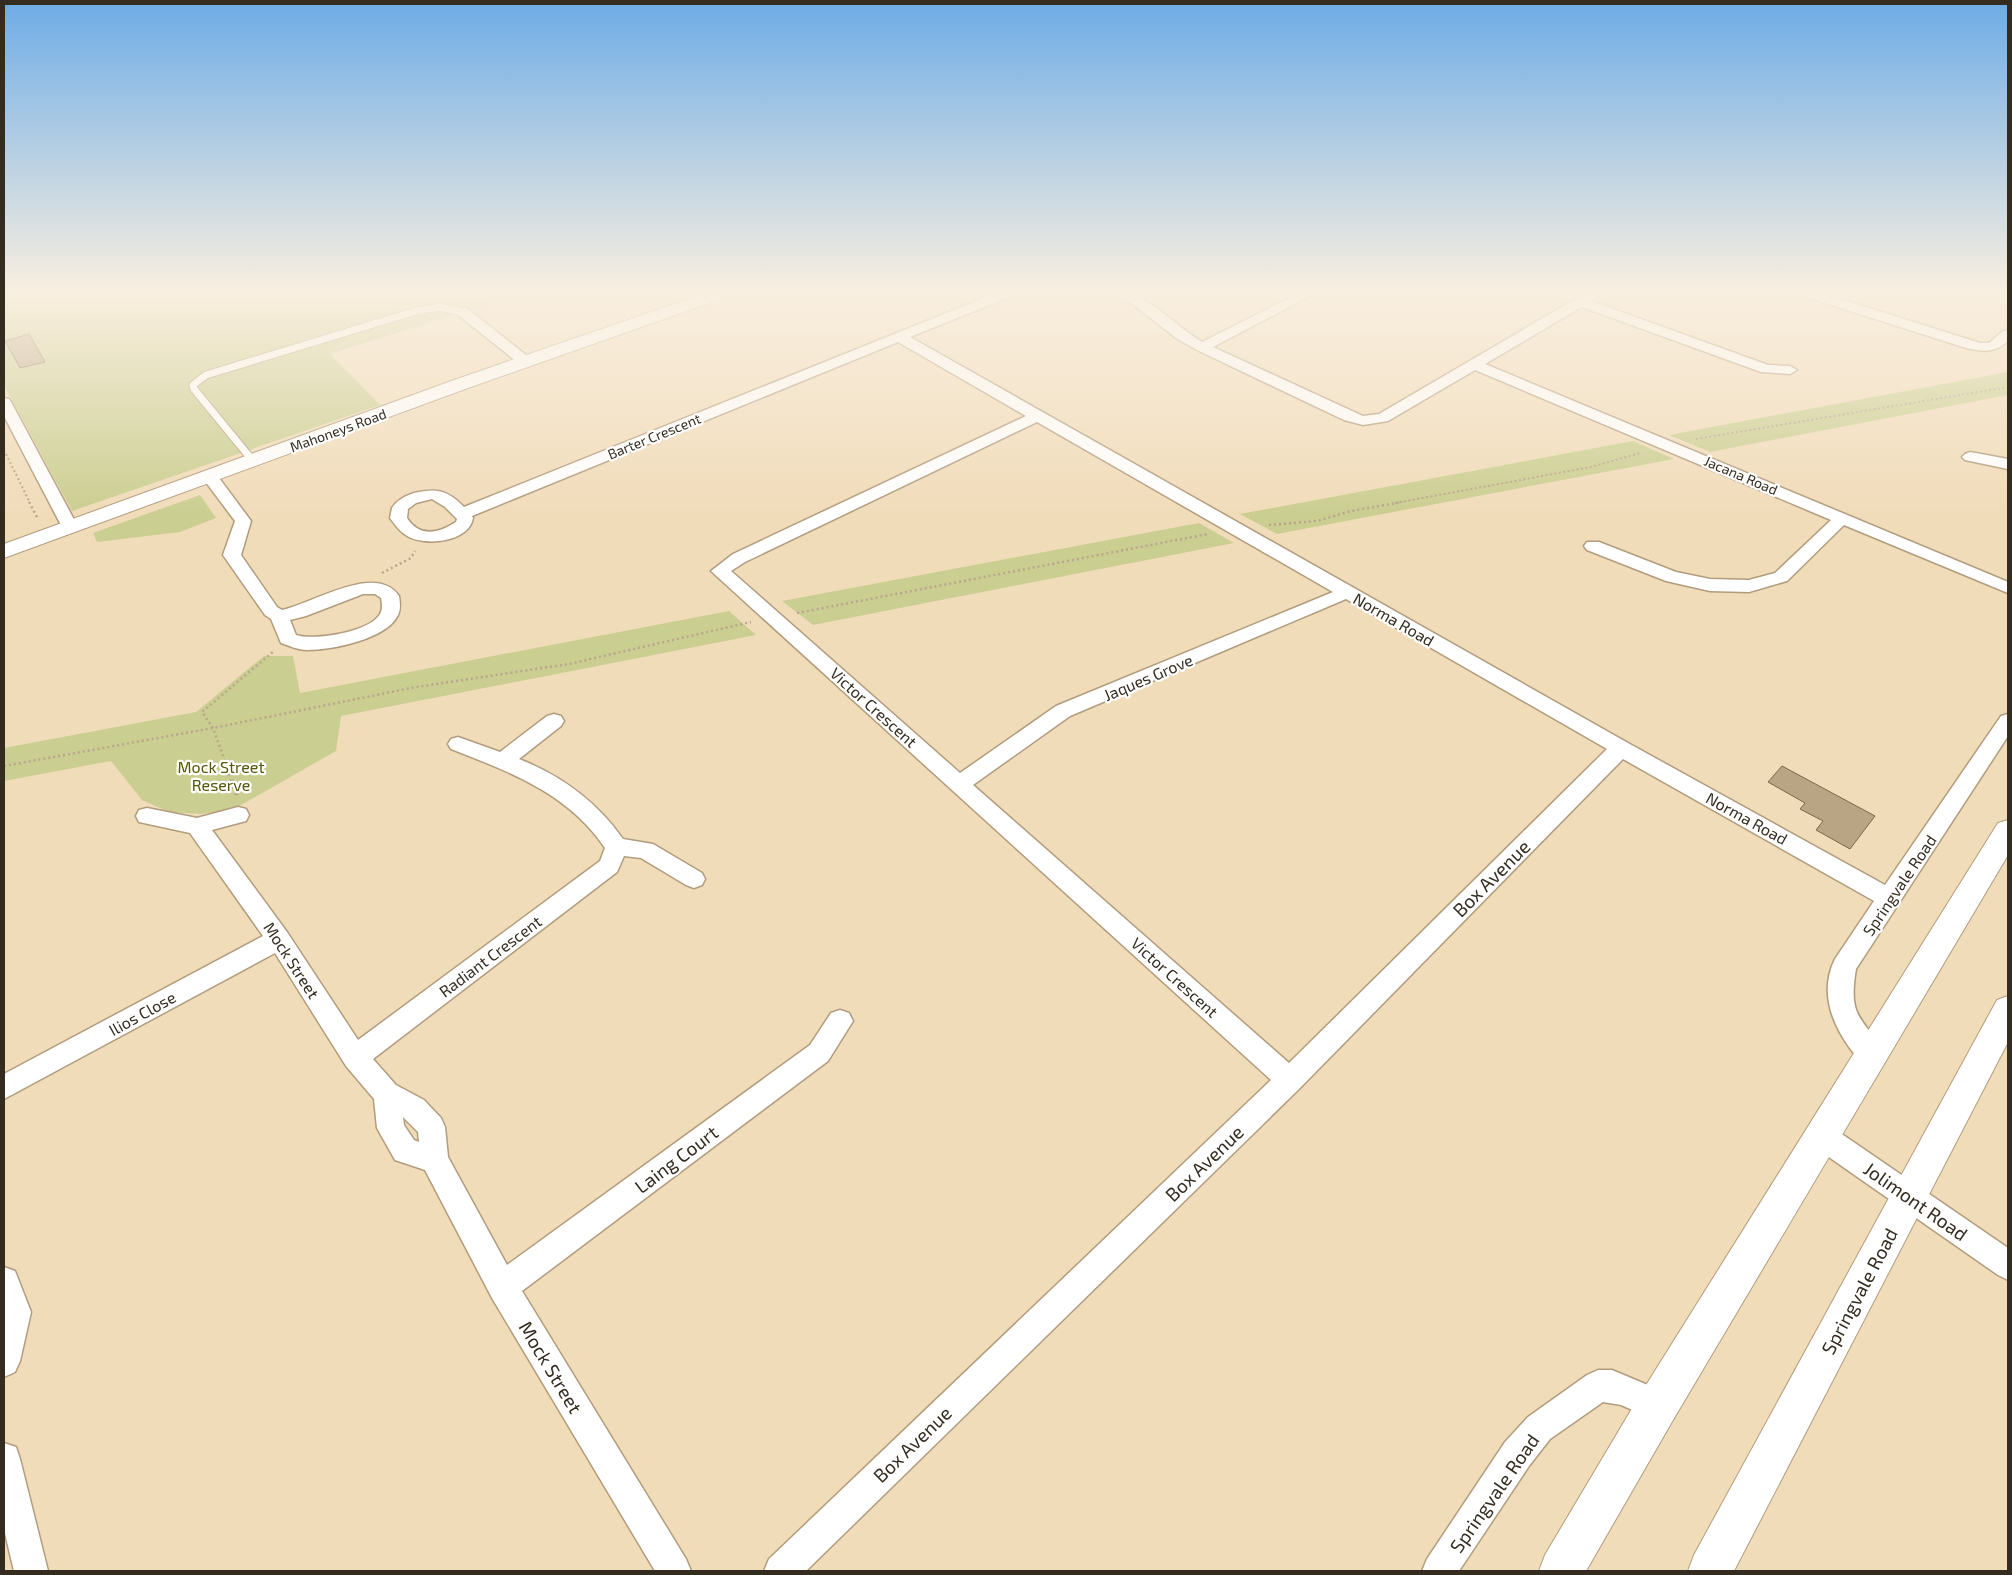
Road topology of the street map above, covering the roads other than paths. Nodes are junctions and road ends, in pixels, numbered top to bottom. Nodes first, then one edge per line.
1 (240, 364) edge
2 (519, 364) edge
3 (831, 364) edge
4 (947, 364) edge
5 (1239, 364) edge
6 (1473, 364) edge
7 (1474, 364) edge
8 (1754, 364) edge
9 (1790, 370) dead end
10 (4, 402) edge
11 (1038, 416) junction
12 (10, 428) edge
13 (1970, 457) dead end
14 (253, 461) junction
15 (2008, 464) edge
16 (210, 477) junction
17 (461, 514) junction
18 (1842, 518) junction
19 (70, 528) junction
20 (1593, 546) dead end
21 (4, 551) edge
22 (2008, 588) edge
23 (1348, 592) junction
24 (279, 616) junction
25 (554, 721) dead end
26 (2008, 721) edge
27 (458, 744) dead end
28 (1621, 748) junction
29 (503, 762) junction
30 (960, 784) junction
31 (238, 815) road end
32 (147, 816) dead end
33 (197, 826) junction
34 (2008, 831) edge
35 (616, 847) junction
36 (694, 879) dead end
37 (1890, 899) junction
38 (279, 939) junction
39 (2008, 1010) edge
40 (840, 1022) dead end
41 (1871, 1056) junction
42 (355, 1058) junction
43 (1290, 1080) junction
44 (4, 1087) edge
45 (1823, 1137) junction
46 (1910, 1196) junction
47 (2008, 1265) edge
48 (4, 1282) edge
49 (503, 1287) junction
50 (4, 1361) edge
51 (1658, 1406) junction
52 (4, 1459) edge
53 (31, 1571) edge
54 (674, 1571) edge
55 (781, 1571) edge
56 (1439, 1571) edge
57 (1561, 1571) edge
58 (1710, 1571) edge

1 - 14 lane
2 - 14 main road, Mahoneys Road
3 - 17 street, Barter Crescent
4 - 11 street, Norma Road
5 - 6 street
7 - 18 street, Jacana Road
8 - 9 street
10 - 12 street
11 - 23 street, Norma Road
11 - 30 street, Victor Crescent
12 - 19 street
13 - 15 street
14 - 16 main road, Mahoneys Road
16 - 19 main road, Mahoneys Road
16 - 24 street
17 - 17 street
18 - 20 street
18 - 22 street, Jacana Road
19 - 21 main road, Mahoneys Road
23 - 28 street, Norma Road
23 - 30 street, Jaques Grove
24 - 24 street
25 - 29 street
26 - 37 street, Springvale Road
27 - 29 street
28 - 37 street, Norma Road
28 - 43 street, Box Avenue
29 - 35 street
30 - 43 street, Victor Crescent
31 - 33 street
32 - 33 street
33 - 38 street, Mock Street
34 - 41 main road
35 - 36 street
35 - 42 street, Radiant Crescent
37 - 41 street, Springvale Road
38 - 42 street, Mock Street
38 - 44 street, Ilios Close
39 - 46 main road, Springvale Road
40 - 49 street, Laing Court
41 - 45 main road
42 - 49 street, Mock Street
43 - 55 street, Box Avenue
45 - 46 street, Jolimont Road
45 - 51 main road
46 - 47 street, Jolimont Road
46 - 58 main road, Springvale Road
48 - 50 street
49 - 54 street, Mock Street
51 - 56 street, Springvale Road
51 - 57 main road
52 - 53 street

